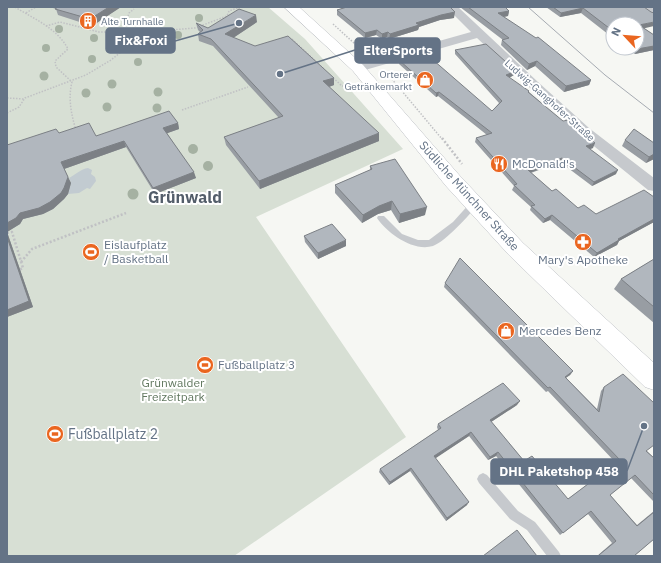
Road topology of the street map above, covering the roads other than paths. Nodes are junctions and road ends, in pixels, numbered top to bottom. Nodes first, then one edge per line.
1 (291, 7) edge
2 (452, 7) edge
3 (643, 7) edge
4 (654, 14) edge
5 (478, 34) junction
6 (358, 68) junction
7 (654, 186) edge
8 (474, 204) junction
9 (381, 218) edge
10 (654, 379) edge
11 (483, 479) dead end
12 (555, 556) edge

1 - 6 main road, Südliche Münchner Straße
2 - 5 street, Ludwig-Ganghofer-Straße
3 - 4 street
5 - 6 street
5 - 7 street, Ludwig-Ganghofer-Straße
6 - 8 main road, Südliche Münchner Straße
8 - 9 lane
8 - 10 main road, Südliche Münchner Straße
11 - 12 lane

